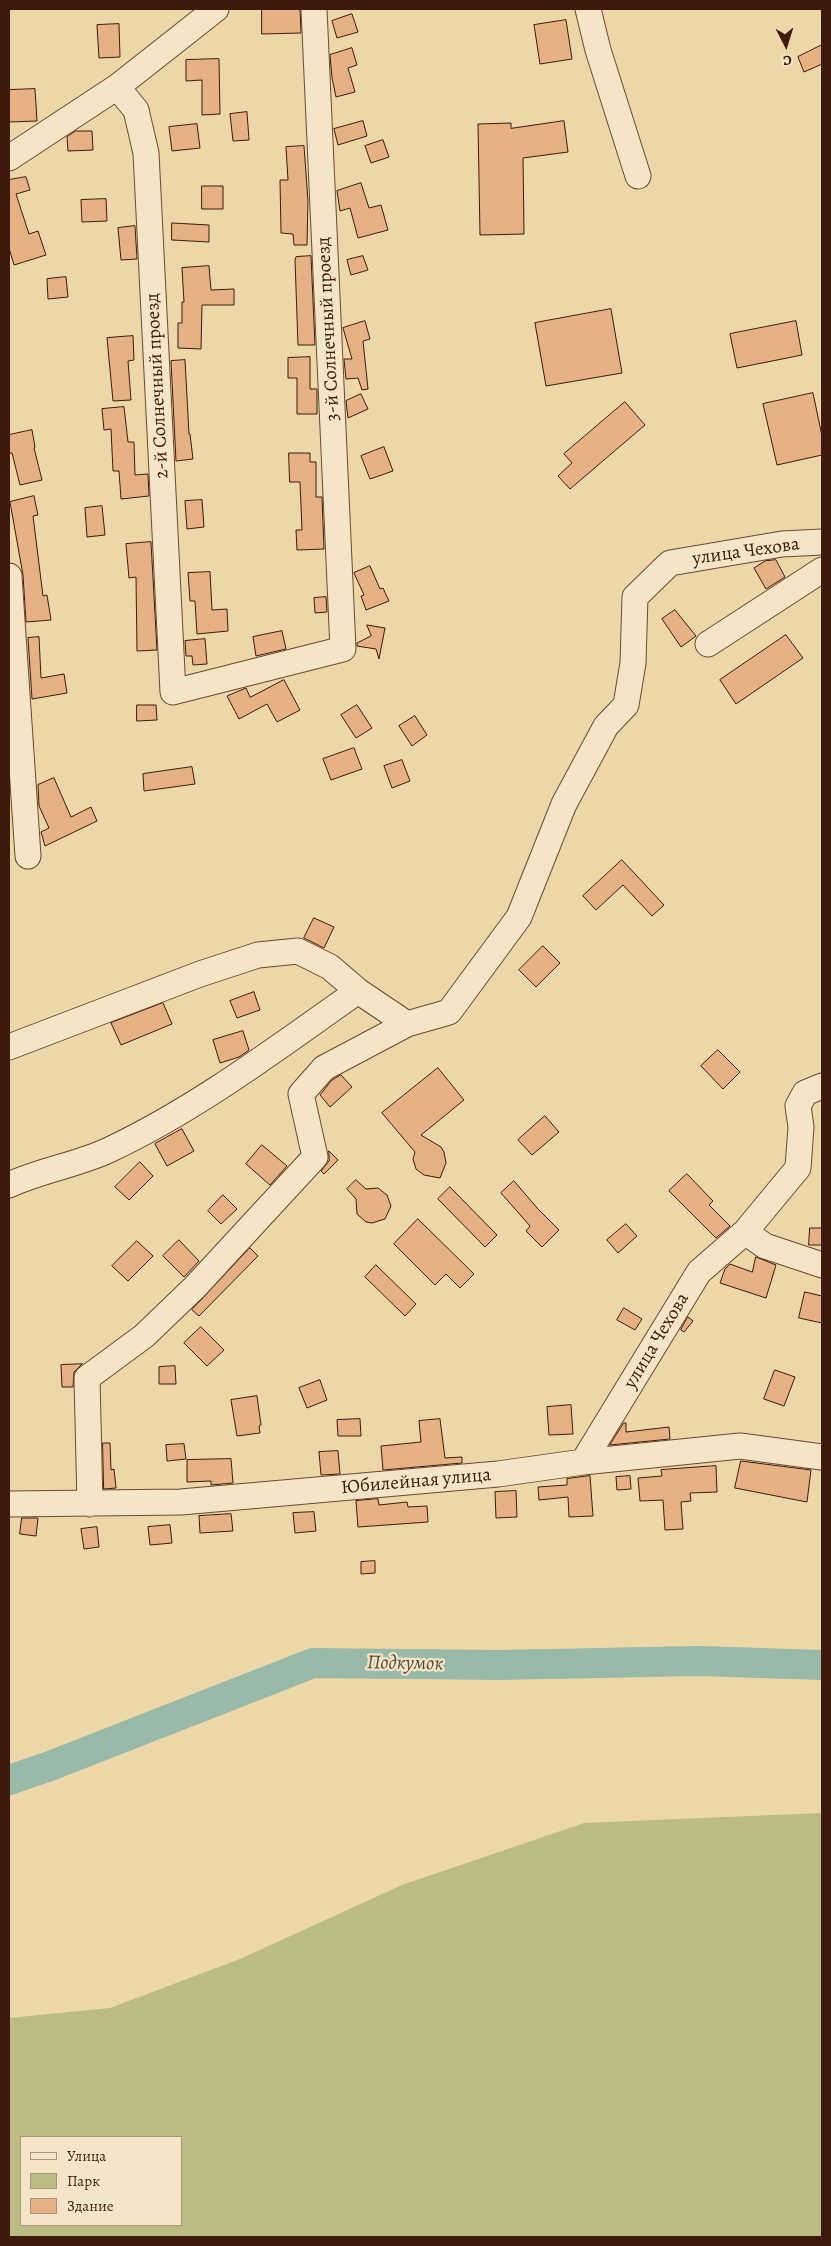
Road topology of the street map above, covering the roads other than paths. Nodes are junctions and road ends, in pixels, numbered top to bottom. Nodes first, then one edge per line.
1 (216, 9) edge
2 (314, 9) edge
3 (588, 9) edge
4 (117, 87) junction
5 (9, 158) edge
6 (638, 176) dead end
7 (822, 542) edge
8 (822, 570) edge
9 (9, 576) edge
10 (708, 644) dead end
11 (173, 692) joint
12 (28, 856) dead end
13 (358, 991) junction
14 (407, 1024) junction
15 (9, 1047) edge
16 (822, 1086) edge
17 (9, 1185) edge
18 (744, 1232) junction
19 (822, 1265) edge
20 (822, 1457) edge
21 (583, 1462) junction
22 (9, 1504) edge
23 (90, 1504) junction

1 - 4 street
2 - 11 street, 3-й Солнечный проезд
3 - 6 street
4 - 5 street
4 - 11 street, 2-й Солнечный проезд
7 - 14 street, улица Чехова
8 - 10 street, улица Чехова
9 - 12 street
13 - 14 street
13 - 15 street
13 - 17 street
14 - 23 street
16 - 18 street, улица Чехова
18 - 19 street
18 - 21 street, улица Чехова
20 - 21 street, Юбилейная улица
21 - 23 street, Юбилейная улица
22 - 23 street, Юбилейная улица

